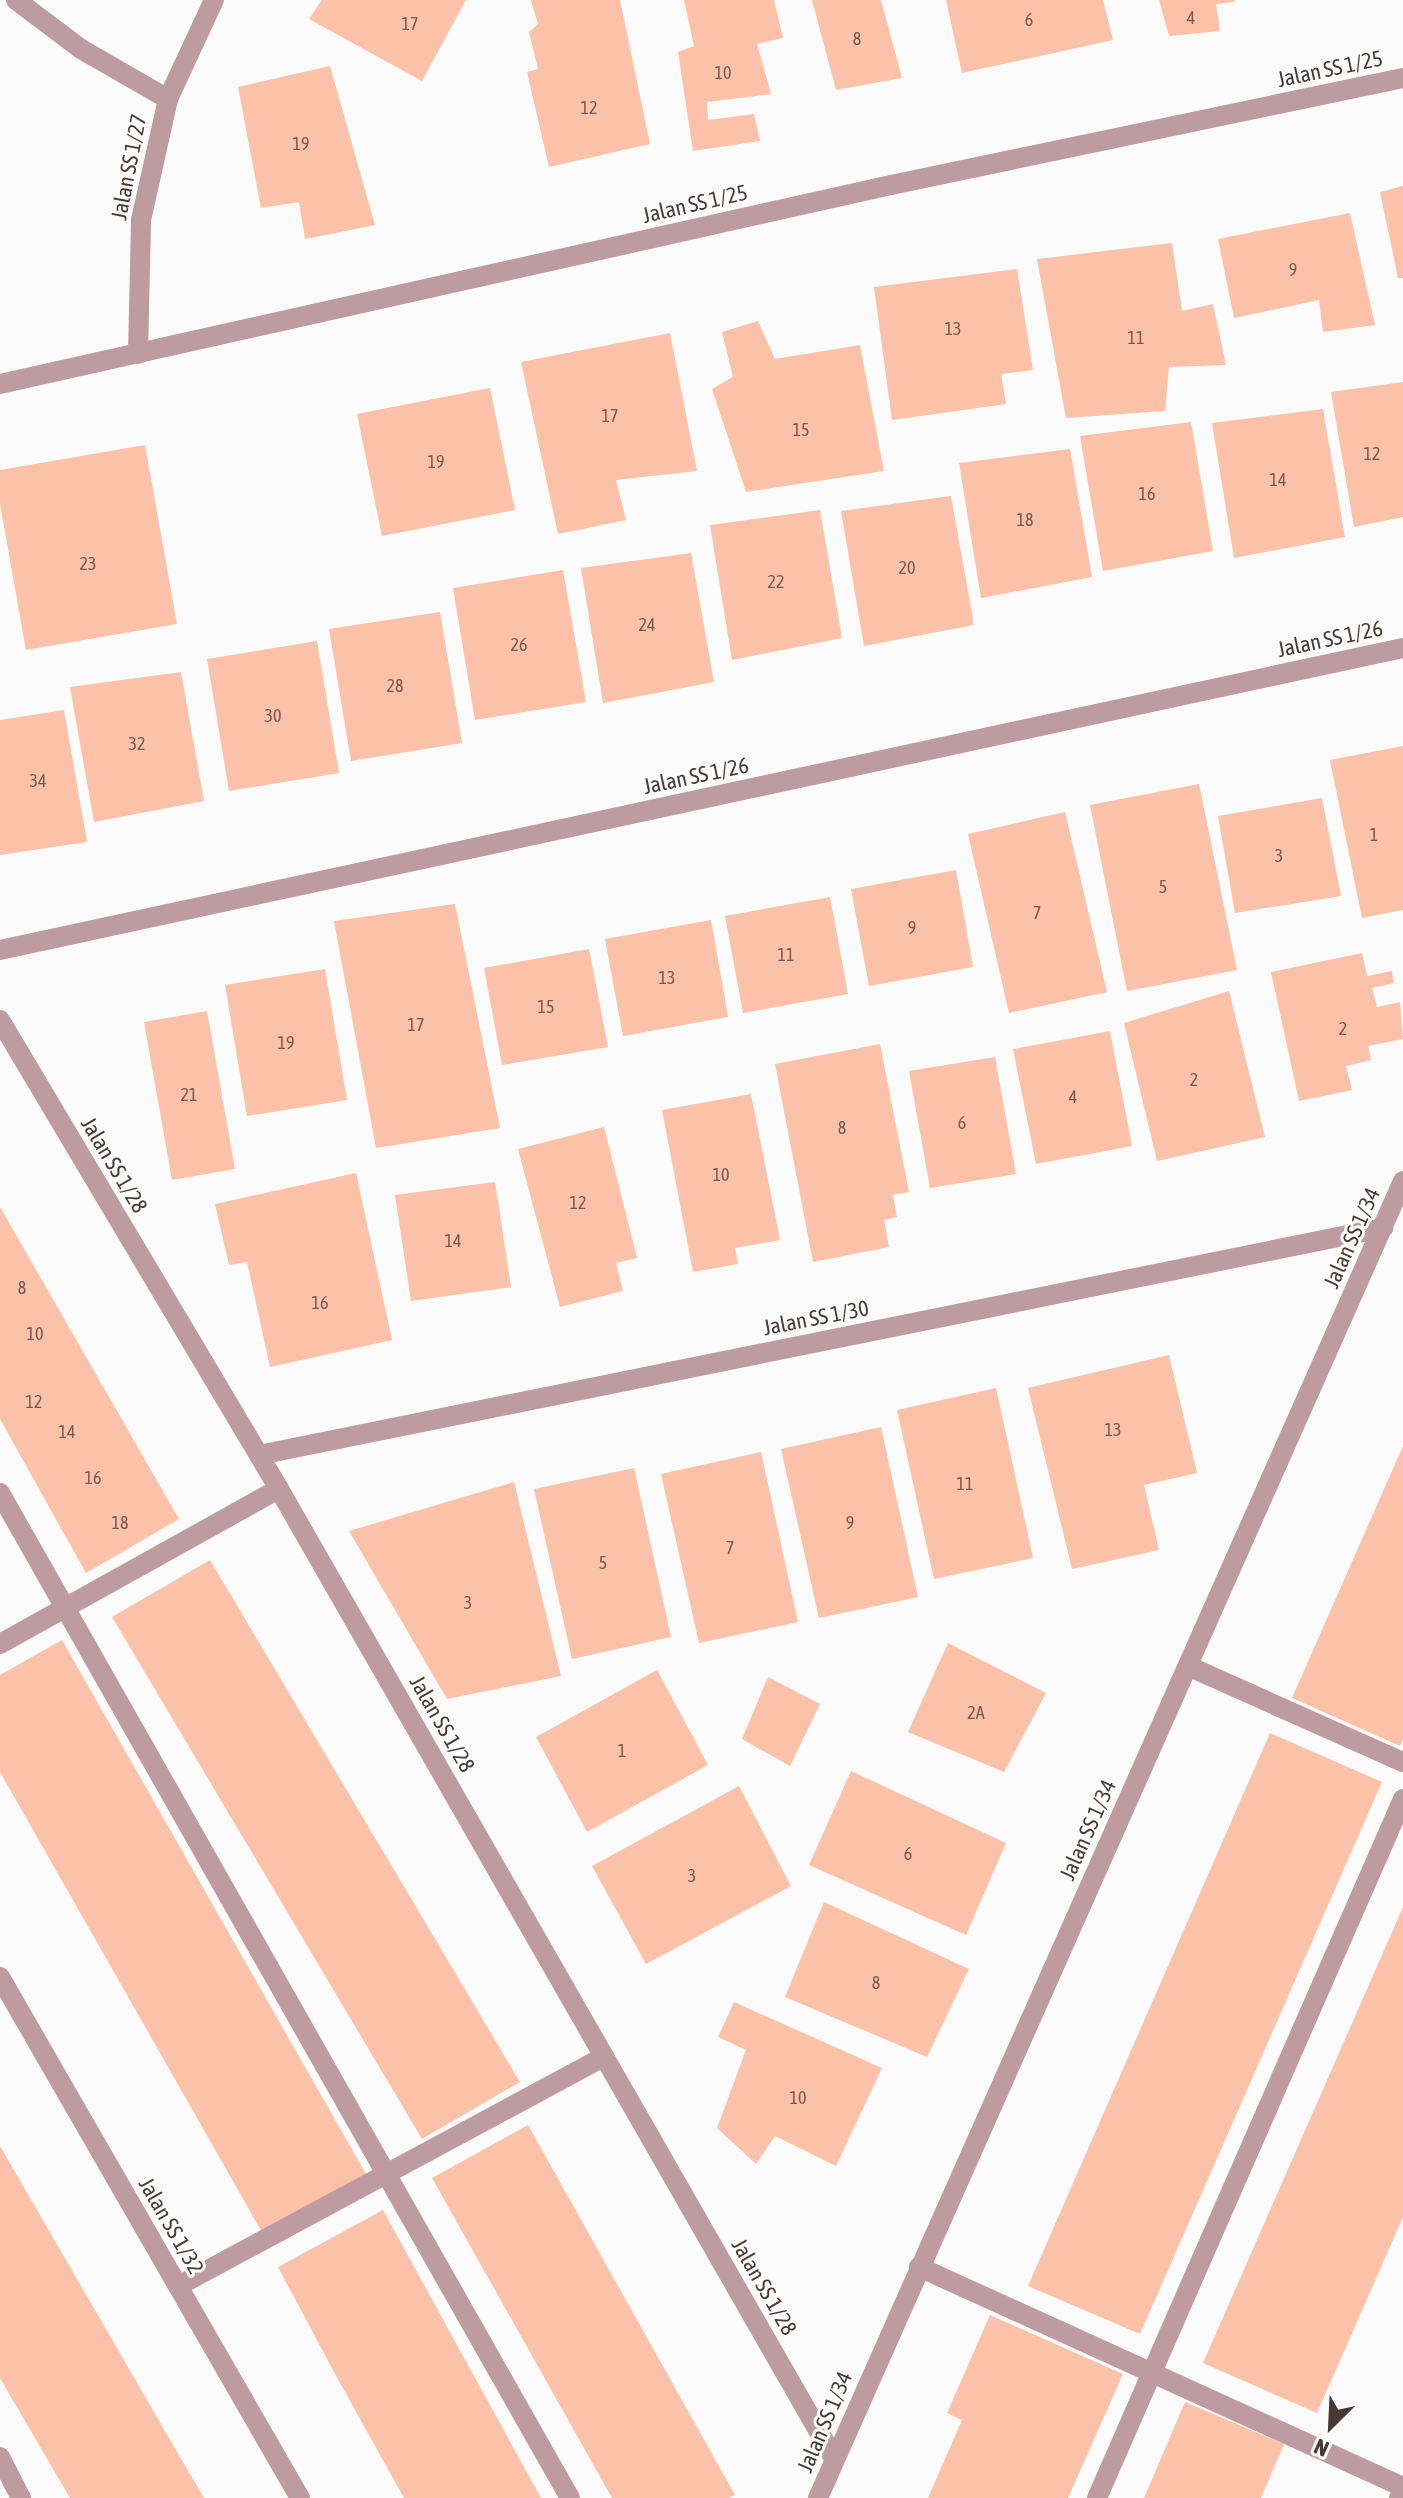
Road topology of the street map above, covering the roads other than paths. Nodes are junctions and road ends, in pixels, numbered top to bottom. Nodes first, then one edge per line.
1 (16, 0) edge
2 (214, 0) edge
3 (1403, 78) edge
4 (168, 99) junction
5 (138, 354) junction
6 (0, 384) edge
7 (1403, 648) edge
8 (0, 950) edge
9 (0, 1020) edge
10 (1403, 1181) edge
11 (1383, 1228) junction
12 (259, 1455) junction
13 (279, 1489) junction
14 (0, 1493) edge
15 (63, 1609) junction
16 (0, 1644) edge
17 (1188, 1666) junction
18 (1403, 1762) edge
19 (1403, 1799) edge
20 (0, 1977) edge
21 (604, 2057) junction
22 (387, 2174) junction
23 (919, 2267) junction
24 (178, 2286) junction
25 (1151, 2371) junction
26 (0, 2457) edge
27 (834, 2458) junction
28 (1403, 2489) edge
29 (21, 2498) edge
30 (300, 2498) edge
31 (570, 2498) edge
32 (818, 2498) edge
33 (1097, 2498) edge
34 (1399, 2498) edge

1 - 4 street
2 - 4 street, Jalan SS 1/27
3 - 5 street, Jalan SS 1/25
4 - 5 street, Jalan SS 1/27
5 - 6 street, Jalan SS 1/25
7 - 8 street, Jalan SS 1/26
9 - 12 street, Jalan SS 1/28
10 - 11 street, Jalan SS 1/34
11 - 12 street, Jalan SS 1/30
11 - 17 street, Jalan SS 1/34
12 - 13 street, Jalan SS 1/28
13 - 15 street
13 - 21 street, Jalan SS 1/28
14 - 15 street
15 - 16 street
15 - 22 street
17 - 18 street
17 - 23 street, Jalan SS 1/34
19 - 25 street
20 - 24 street, Jalan SS 1/32
21 - 22 street
21 - 27 street, Jalan SS 1/28
22 - 24 street
22 - 31 street
23 - 25 street
23 - 27 street, Jalan SS 1/34
24 - 30 street, Jalan SS 1/32
25 - 28 street
25 - 33 street
26 - 29 street
27 - 32 street, Jalan SS 1/34
28 - 34 street

